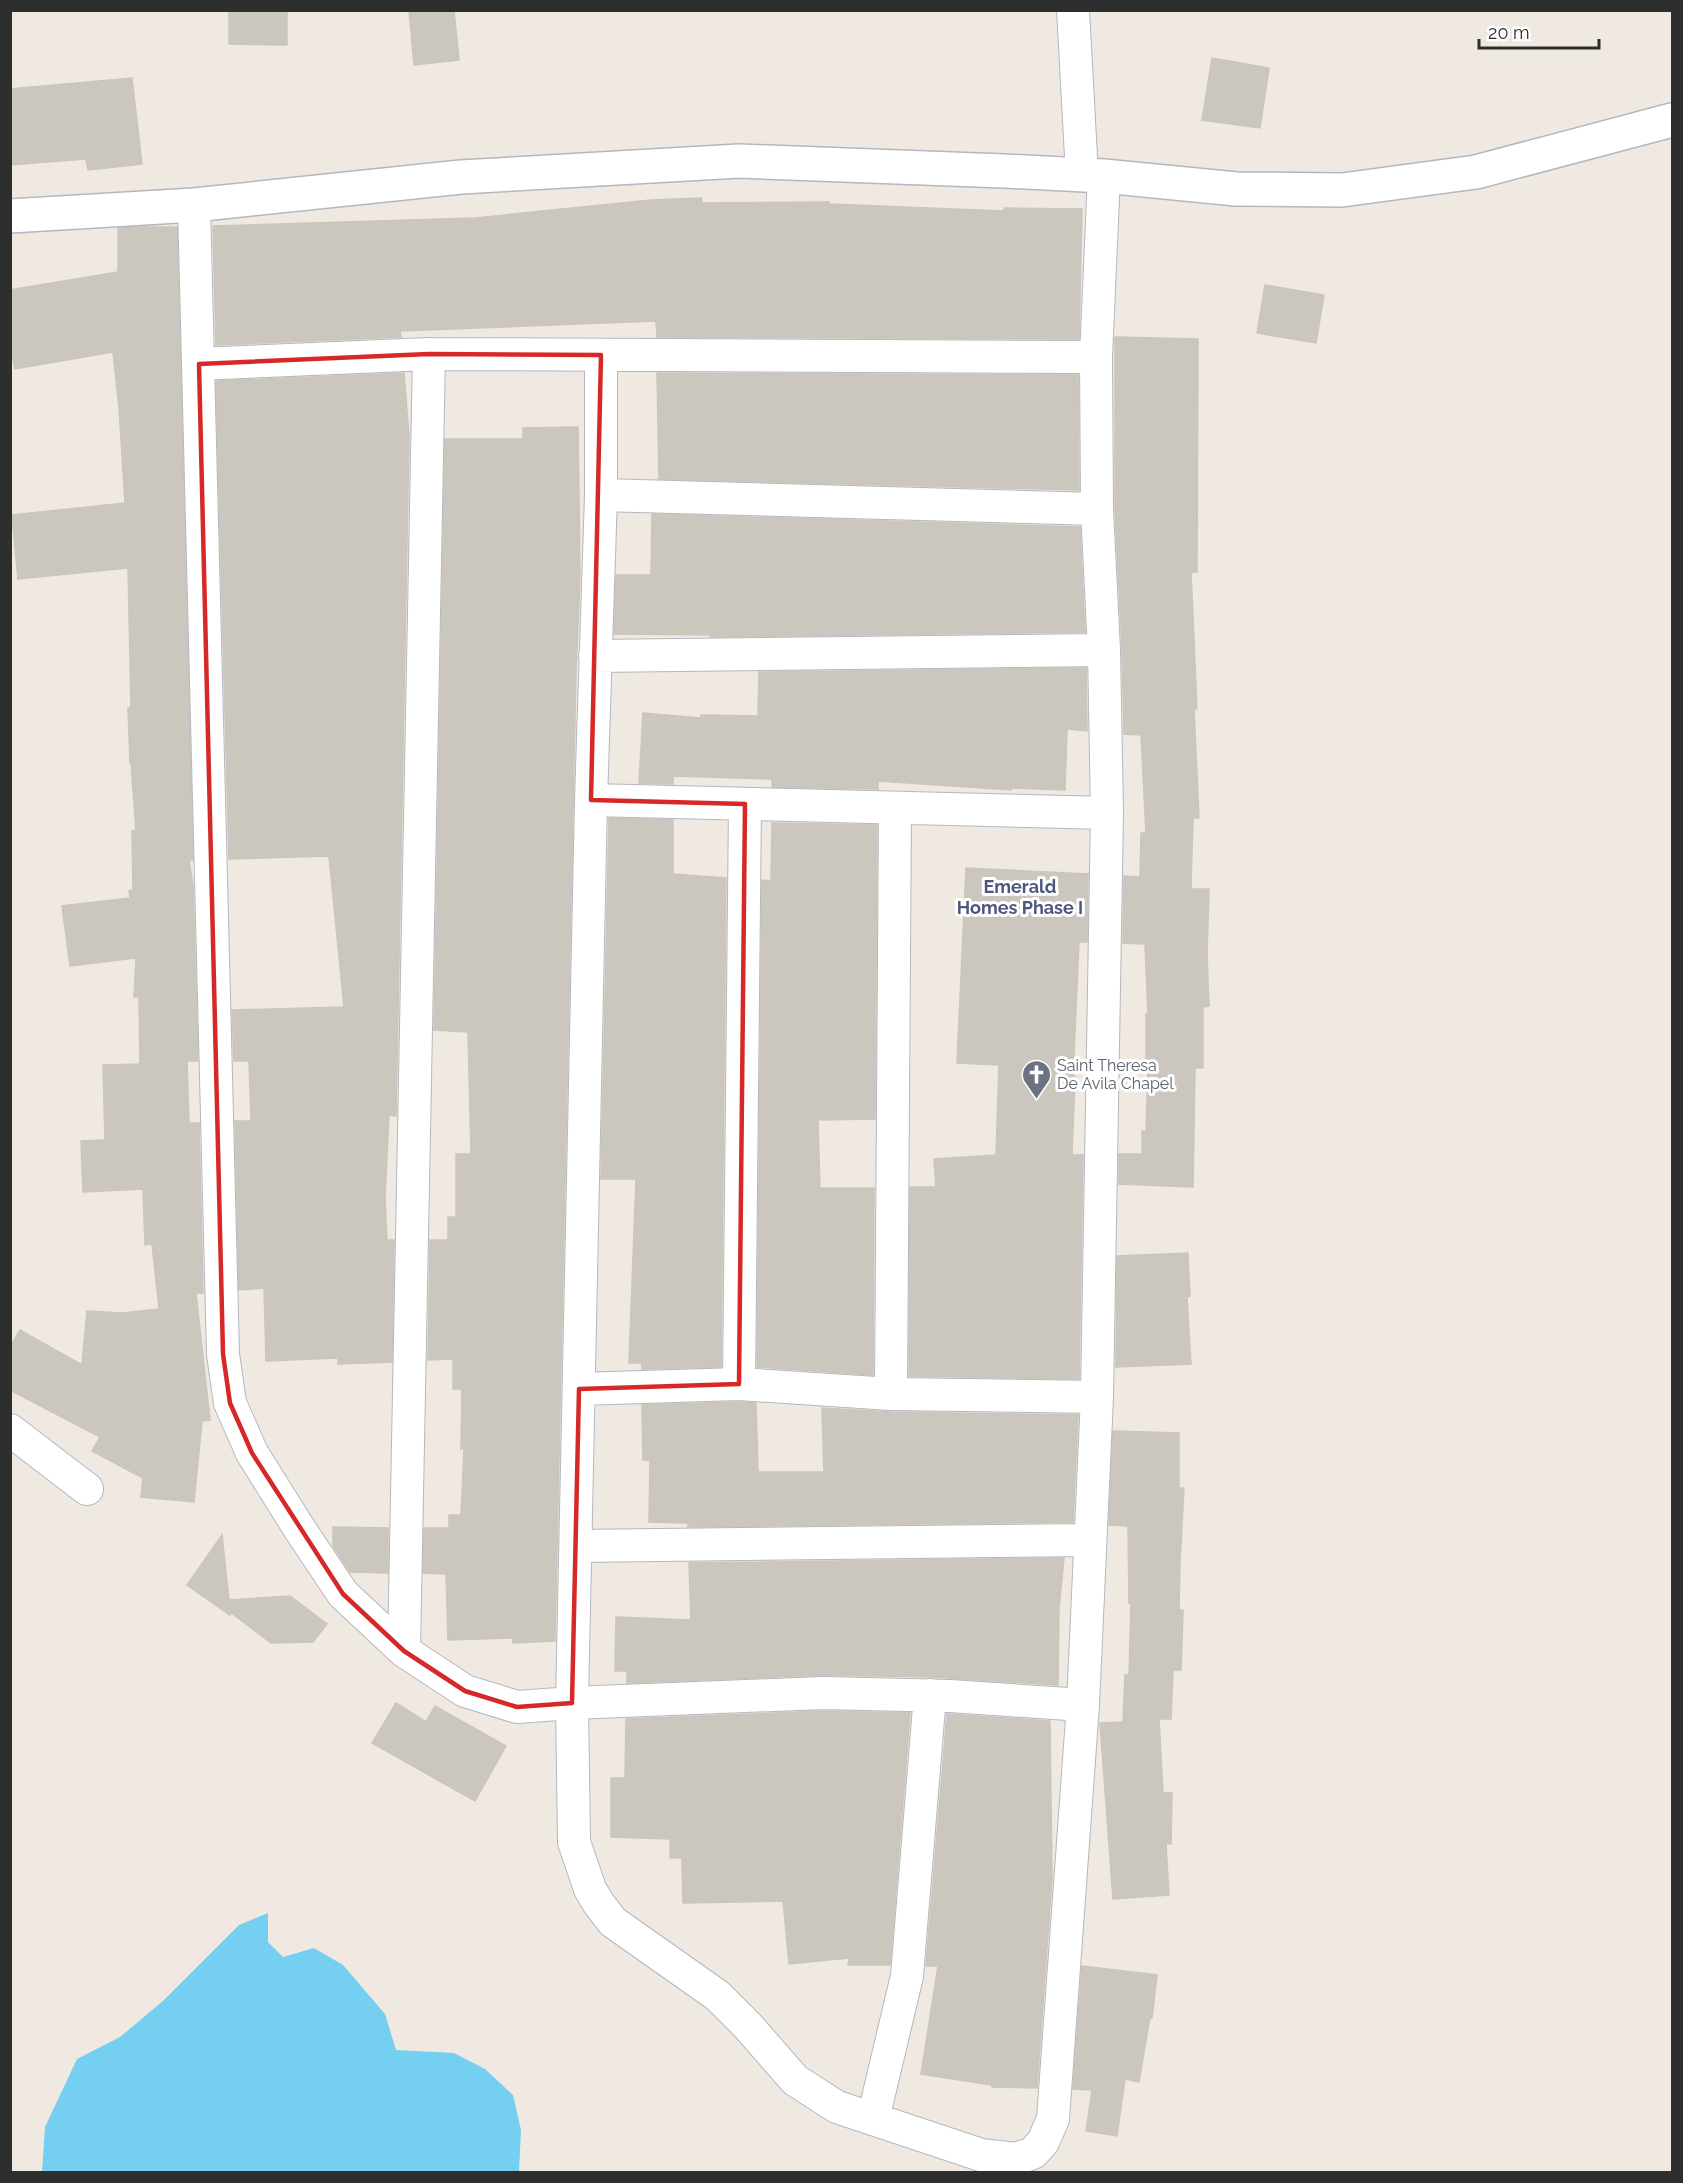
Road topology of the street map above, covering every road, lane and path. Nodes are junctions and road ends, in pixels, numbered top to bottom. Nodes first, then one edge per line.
1 (1073, 10) edge
2 (1672, 120) edge
3 (1093, 176) junction
4 (194, 205) junction
5 (10, 216) edge
6 (429, 354) junction
7 (601, 355) junction
8 (1096, 357) junction
9 (199, 364) junction
10 (601, 495) junction
11 (1097, 509) junction
12 (1104, 650) junction
13 (596, 656) junction
14 (591, 800) junction
15 (745, 804) junction
16 (895, 809) junction
17 (1107, 813) junction
18 (739, 1384) junction
19 (579, 1389) junction
20 (891, 1394) junction
21 (1097, 1397) junction
22 (10, 1430) edge
23 (87, 1489) dead end
24 (1090, 1540) junction
25 (576, 1546) junction
26 (404, 1651) junction
27 (930, 1695) junction
28 (572, 1703) junction
29 (1083, 1705) junction
30 (873, 2119) junction

1 - 3 street
2 - 3 street
3 - 4 street
3 - 8 street
4 - 5 street
4 - 9 street
6 - 7 street
6 - 9 street
6 - 26 street
7 - 8 street
7 - 10 street
8 - 11 street
9 - 26 street
10 - 11 street
10 - 13 street
11 - 12 street
12 - 13 street
12 - 17 street
13 - 14 street
14 - 15 street
14 - 19 street
15 - 16 street
15 - 18 street
16 - 17 street
16 - 20 street
17 - 21 street
18 - 19 street
18 - 20 street
19 - 25 street
20 - 21 street
21 - 24 street
22 - 23 street
24 - 25 street
24 - 29 street
25 - 28 street
26 - 28 street
27 - 28 street
27 - 29 street
27 - 30 street
28 - 30 street
29 - 30 street

